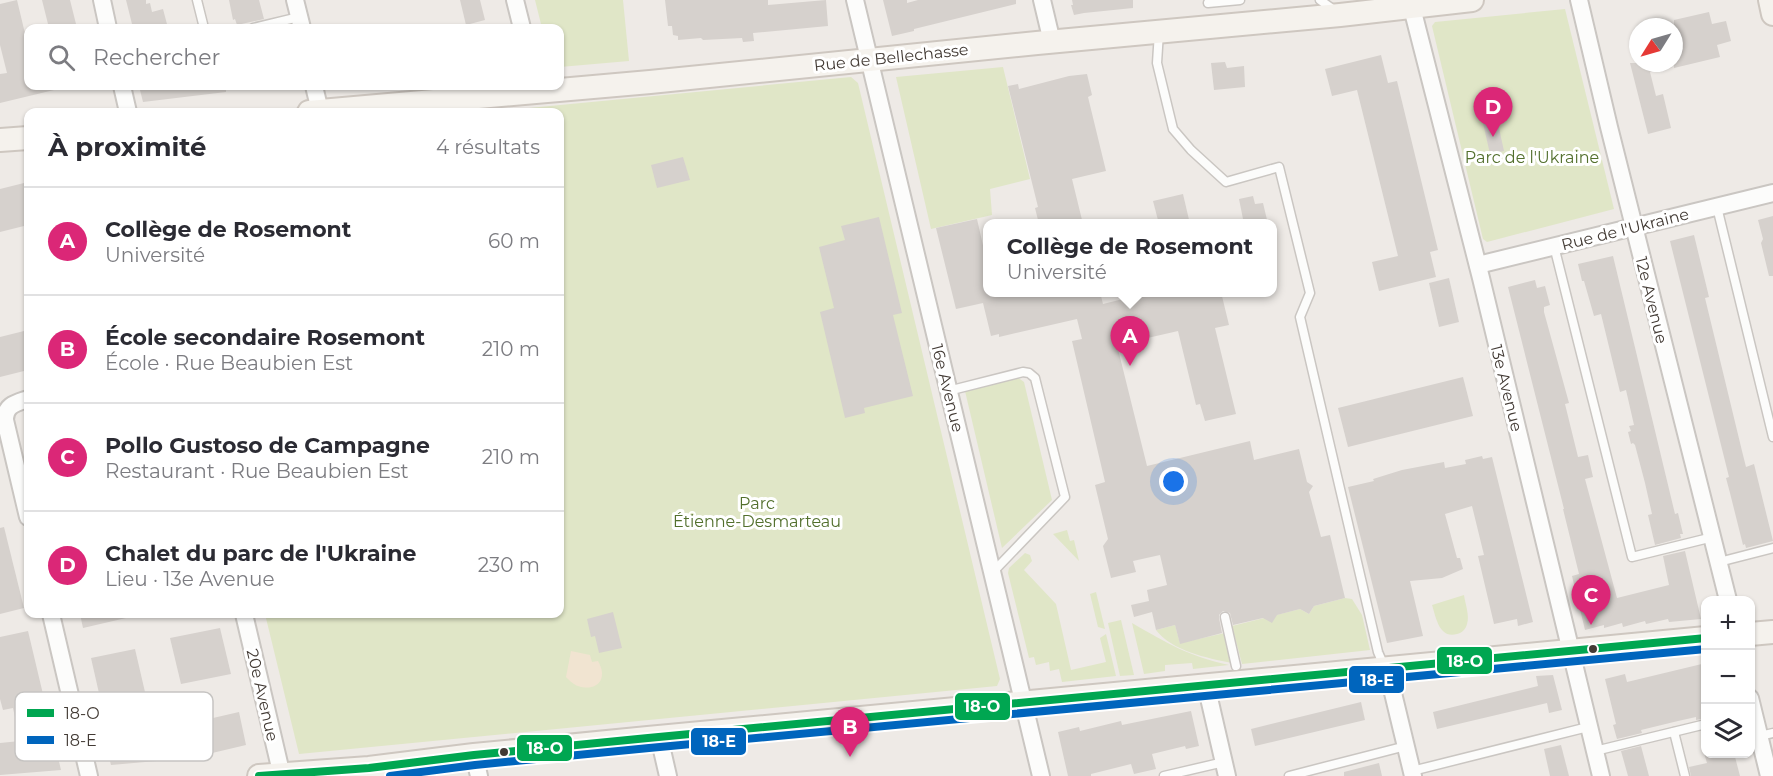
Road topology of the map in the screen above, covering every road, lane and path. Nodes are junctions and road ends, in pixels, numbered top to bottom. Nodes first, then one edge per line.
1 (102, 0) edge
2 (197, 0) edge
3 (294, 0) edge
4 (515, 0) edge
5 (855, 0) edge
6 (1042, 0) edge
7 (1240, 0) edge
8 (1320, 0) edge
9 (1473, 0) edge
10 (1579, 0) edge
11 (1770, 0) edge
12 (1208, 3) dead end
13 (1411, 3) edge
14 (1773, 14) edge
15 (1340, 15) junction
16 (301, 23) edge
17 (107, 24) edge
18 (203, 24) edge
19 (521, 24) edge
20 (1159, 32) junction
21 (1052, 42) junction
22 (870, 59) junction
23 (564, 86) edge
24 (123, 90) edge
25 (314, 90) edge
26 (526, 90) edge
27 (127, 108) edge
28 (314, 108) edge
29 (353, 108) edge
30 (24, 138) edge
31 (0, 140) edge
32 (1773, 193) edge
33 (1717, 207) junction
34 (1634, 227) junction
35 (1554, 246) junction
36 (1478, 265) junction
37 (948, 391) junction
38 (24, 400) edge
39 (1773, 437) edge
40 (24, 500) edge
41 (1713, 537) junction
42 (1773, 548) edge
43 (1719, 562) junction
44 (992, 573) junction
45 (1727, 596) edge
46 (1225, 617) dead end
47 (52, 618) edge
48 (245, 618) edge
49 (1773, 632) edge
50 (1755, 634) edge
51 (1701, 639) edge
52 (1570, 652) junction
53 (1236, 666) dead end
54 (1385, 669) junction
55 (1206, 685) junction
56 (69, 692) edge
57 (1024, 703) junction
58 (1755, 714) edge
59 (1701, 725) edge
60 (1588, 727) junction
61 (1674, 732) junction
62 (1766, 734) edge
63 (659, 737) junction
64 (1406, 746) junction
65 (1594, 751) junction
66 (85, 761) edge
67 (476, 766) edge
68 (1226, 769) edge
69 (1412, 774) edge
70 (274, 775) edge
71 (89, 776) edge
72 (668, 776) edge
73 (1041, 776) edge
74 (1164, 776) edge
75 (1289, 776) edge
76 (1600, 776) edge
77 (1685, 776) edge
78 (1769, 776) edge

1 - 17 street
2 - 18 lane
3 - 16 street
4 - 19 street
5 - 22 street, 16e Avenue
6 - 21 street
7 - 12 lane
8 - 15 lane
9 - 13 street, Rue de Bellechasse
10 - 34 street, 12e Avenue
11 - 14 street
13 - 15 street, Rue de Bellechasse
13 - 36 street, 13e Avenue
15 - 20 street, Rue de Bellechasse
20 - 21 street, Rue de Bellechasse
20 - 54 lane
21 - 22 street, Rue de Bellechasse
22 - 23 street, Rue de Bellechasse
22 - 37 street, 16e Avenue
24 - 27 street
25 - 28 street
26 - 29 street, Rue de Bellechasse
30 - 31 street
32 - 33 street, Rue de l'Ukraine
33 - 34 street, Rue de l'Ukraine
33 - 39 lane
34 - 35 street, Rue de l'Ukraine
34 - 41 street, 12e Avenue
35 - 36 street, Rue de l'Ukraine
35 - 41 lane
36 - 52 street, 13e Avenue
37 - 44 street, 16e Avenue
37 - 44 lane
38 - 40 street
41 - 43 street, 12e Avenue
42 - 43 lane
43 - 45 street, 12e Avenue
44 - 57 street, 16e Avenue
46 - 53 lane
47 - 56 street
48 - 70 street, 20e Avenue
49 - 50 street
51 - 52 street
52 - 54 street
52 - 60 street, 13e Avenue
54 - 55 street
54 - 64 street
55 - 57 street
55 - 68 street
57 - 63 street
57 - 73 street, 16e Avenue
58 - 62 street
59 - 61 lane
60 - 65 street, 13e Avenue
60 - 69 lane
61 - 65 lane
61 - 77 lane
62 - 78 street
63 - 67 street
63 - 72 street
64 - 69 street
64 - 75 lane
65 - 76 street, 13e Avenue
66 - 71 street
67 - 70 street
68 - 74 lane

